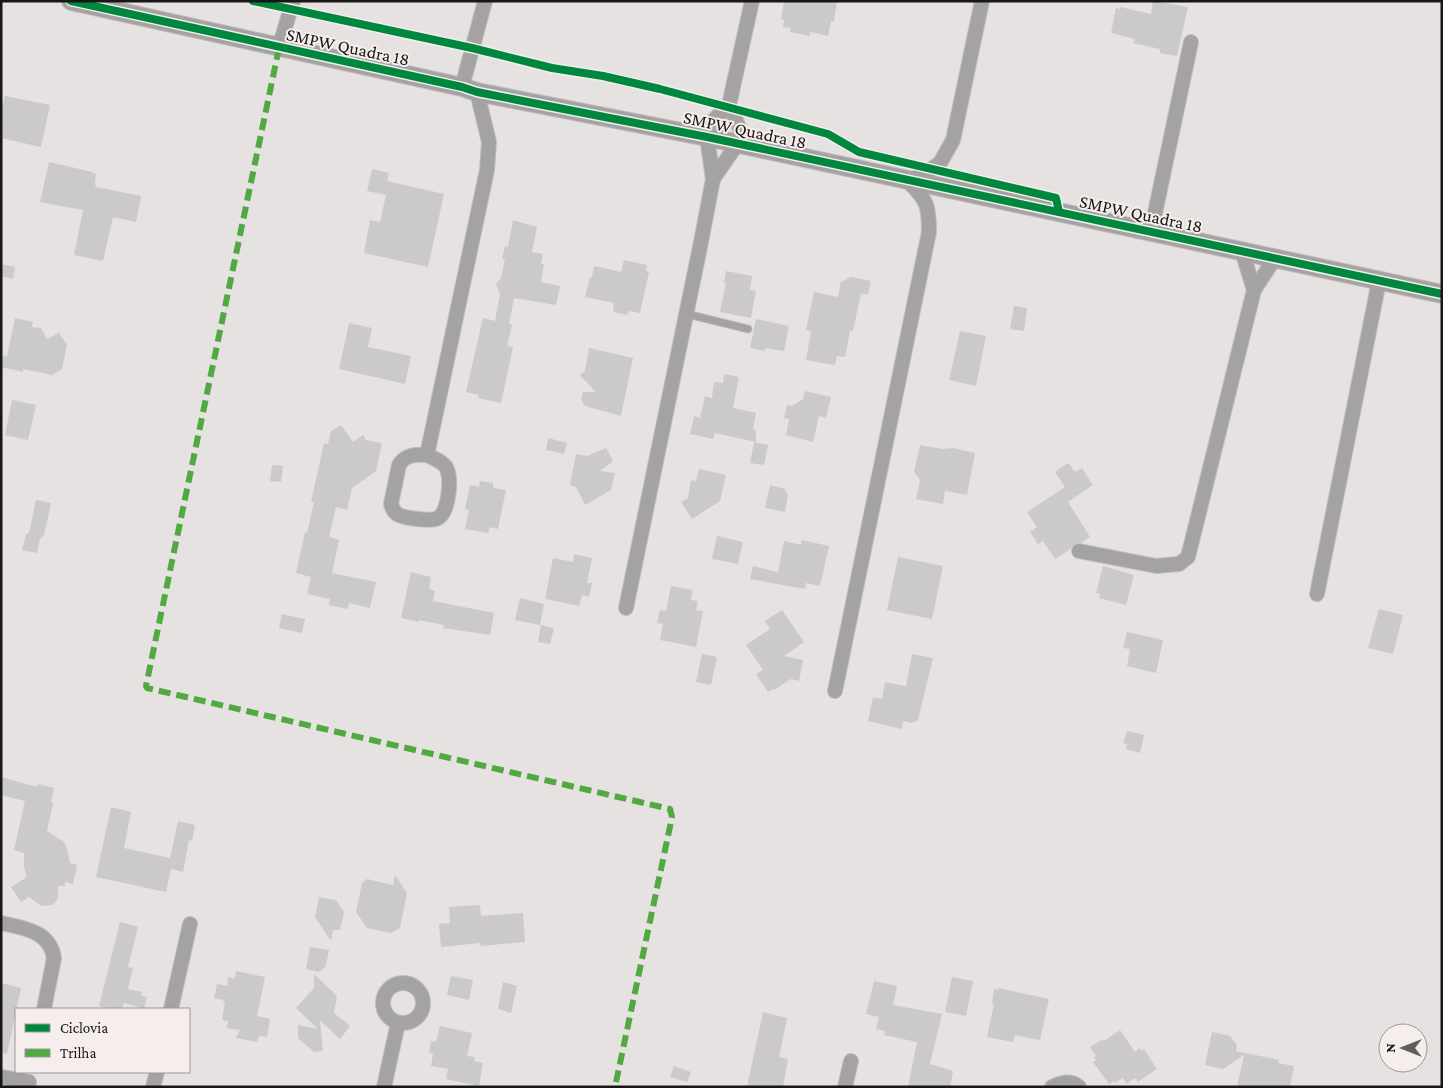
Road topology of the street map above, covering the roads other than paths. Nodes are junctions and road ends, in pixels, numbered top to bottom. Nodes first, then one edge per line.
1 (293, 1) edge
2 (485, 1) edge
3 (752, 1) edge
4 (982, 1) edge
5 (77, 2) edge
6 (1191, 42) dead end
7 (279, 48) junction
8 (469, 89) junction
9 (729, 105) junction
10 (703, 136) junction
11 (742, 144) junction
12 (713, 178) junction
13 (908, 181) junction
14 (1151, 232) junction
15 (1242, 251) junction
16 (1275, 258) junction
17 (1379, 281) junction
18 (1254, 290) junction
19 (1442, 294) edge
20 (687, 314) junction
21 (748, 329) dead end
22 (426, 455) junction
23 (1079, 551) dead end
24 (1317, 594) dead end
25 (626, 608) dead end
26 (835, 691) dead end
27 (1, 923) edge
28 (190, 924) dead end
29 (44, 1008) edge
30 (171, 1008) edge
31 (398, 1023) dead end
32 (851, 1061) dead end
33 (157, 1073) edge
34 (1, 1077) edge
35 (29, 1080) edge
36 (153, 1087) edge
37 (384, 1087) edge
38 (845, 1087) edge
39 (1052, 1087) edge
40 (1079, 1087) edge

1 - 7 street
2 - 8 street
3 - 9 street
4 - 13 street
5 - 7 street, SMPW Quadra 18
6 - 14 street
7 - 8 street, SMPW Quadra 18
8 - 10 street, SMPW Quadra 18
8 - 22 street
9 - 10 street
9 - 11 street
10 - 11 street, SMPW Quadra 18
10 - 12 street
11 - 12 street
11 - 13 street, SMPW Quadra 18
12 - 20 street
13 - 14 street, SMPW Quadra 18
13 - 26 street
14 - 15 street, SMPW Quadra 18
15 - 16 street, SMPW Quadra 18
15 - 18 street
16 - 17 street, SMPW Quadra 18
16 - 18 street
17 - 19 street, SMPW Quadra 18
17 - 24 street
18 - 23 street
20 - 21 lane
20 - 25 street
22 - 22 street
27 - 29 street
28 - 30 street
31 - 37 street
32 - 38 street
33 - 36 street
34 - 35 street
39 - 40 street

